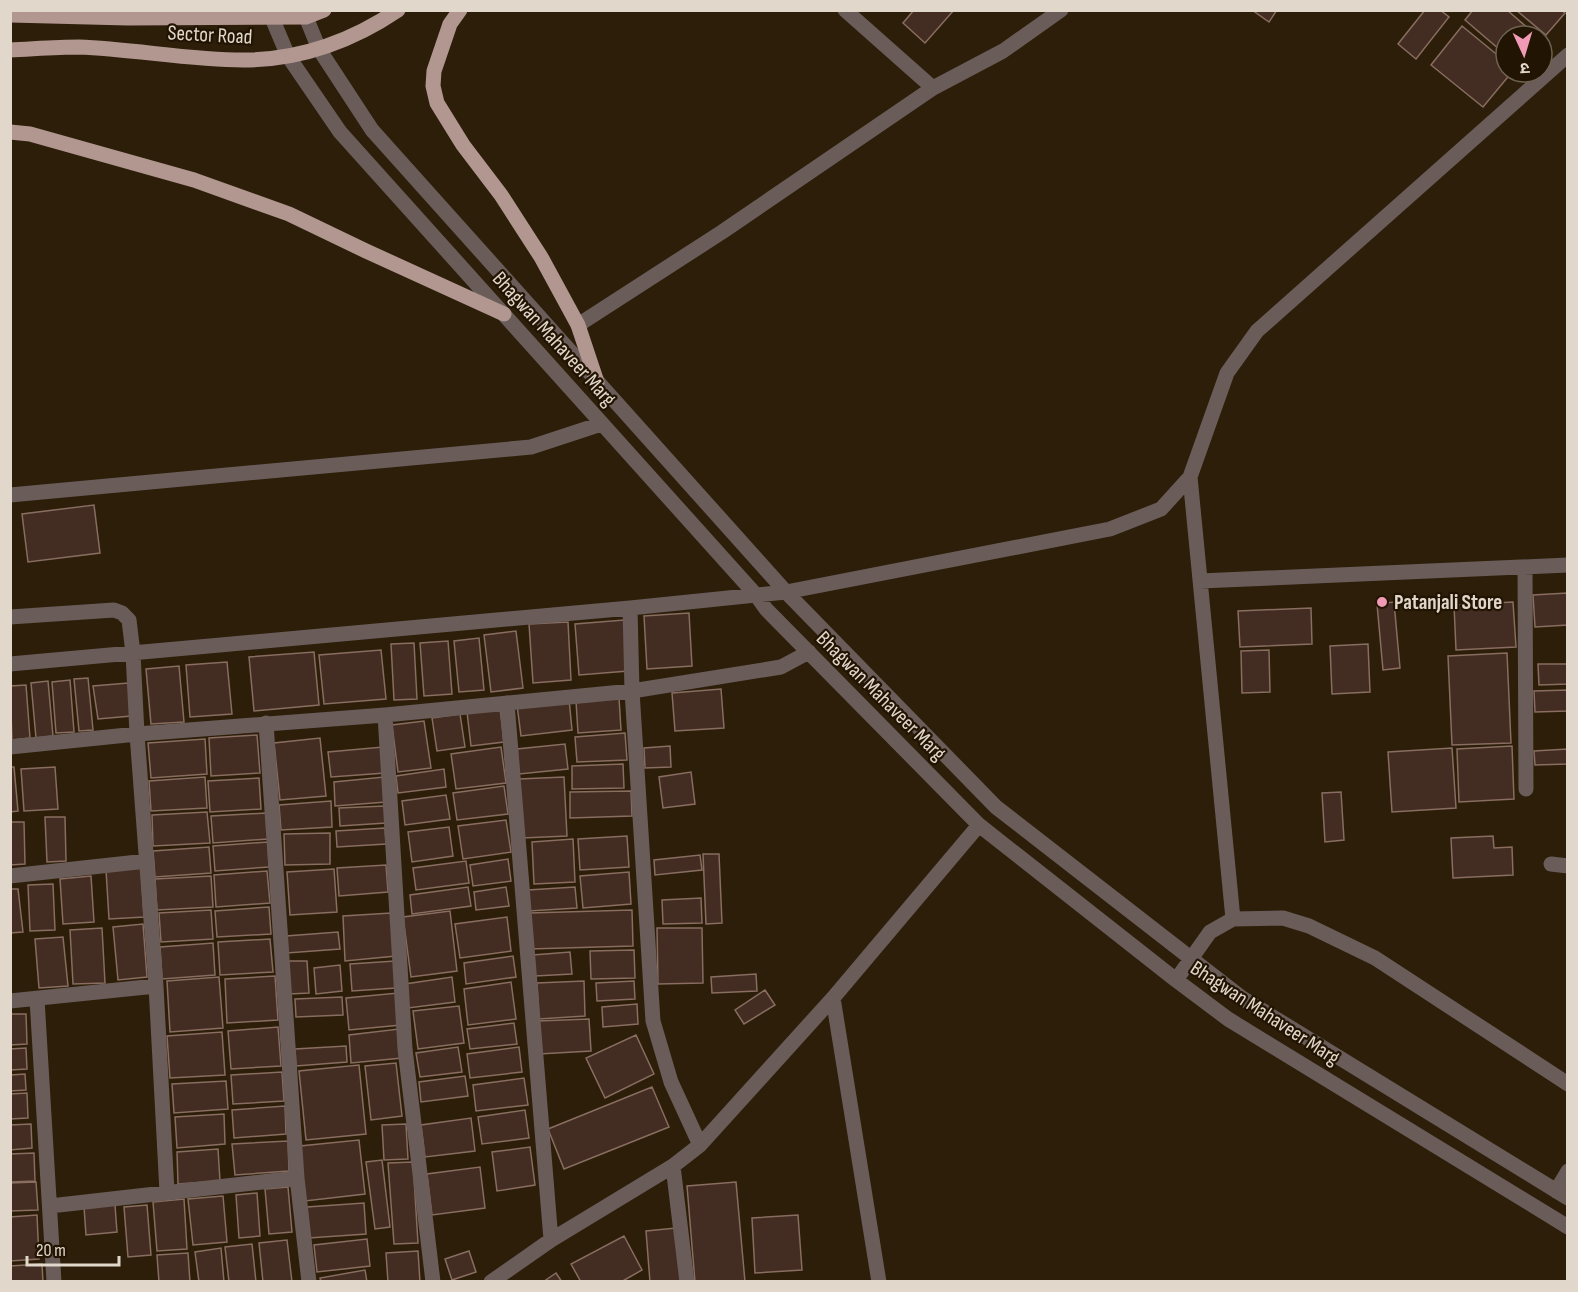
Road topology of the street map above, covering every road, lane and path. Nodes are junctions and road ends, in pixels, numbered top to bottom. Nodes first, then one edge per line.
1 (324, 10) edge
2 (398, 10) edge
3 (460, 10) edge
4 (845, 10) edge
5 (1061, 10) edge
6 (10, 15) edge
7 (306, 17) junction
8 (272, 18) junction
9 (319, 49) junction
10 (10, 50) edge
11 (1568, 55) edge
12 (288, 56) junction
13 (933, 88) junction
14 (10, 132) edge
15 (504, 314) junction
16 (578, 325) junction
17 (597, 382) junction
18 (601, 424) junction
19 (1191, 477) junction
20 (10, 495) edge
21 (1568, 565) edge
22 (1525, 567) junction
23 (1200, 581) junction
24 (786, 592) junction
25 (756, 595) junction
26 (630, 608) junction
27 (10, 617) edge
28 (809, 652) junction
29 (133, 653) junction
30 (10, 664) edge
31 (632, 691) junction
32 (507, 703) junction
33 (385, 715) junction
34 (266, 723) junction
35 (137, 734) junction
36 (10, 747) edge
37 (1526, 789) dead end
38 (979, 825) junction
39 (147, 861) junction
40 (1551, 864) dead end
41 (1568, 866) edge
42 (10, 876) edge
43 (1233, 919) junction
44 (1191, 959) junction
45 (1176, 980) junction
46 (156, 986) junction
47 (833, 998) junction
48 (37, 999) junction
49 (10, 1001) edge
50 (1568, 1084) edge
51 (700, 1145) junction
52 (673, 1166) junction
53 (1568, 1171) edge
54 (297, 1178) junction
55 (167, 1192) junction
56 (1562, 1194) edge
57 (50, 1206) junction
58 (1568, 1227) edge
59 (550, 1240) junction
60 (54, 1281) edge
61 (309, 1281) edge
62 (433, 1281) edge
63 (491, 1281) edge
64 (687, 1281) edge
65 (879, 1281) edge

1 - 7 main road, Sector Road
2 - 9 main road, Sector Road
3 - 16 main road
4 - 13 street
5 - 13 street
6 - 8 main road, Sector Road
7 - 8 main road, Sector Road
7 - 9 street, Bhagwan Mahaveer Marg
8 - 12 street, Bhagwan Mahaveer Marg
9 - 12 main road, Sector Road
9 - 17 street, Bhagwan Mahaveer Marg
10 - 12 main road, Sector Road
11 - 19 street
12 - 15 street, Bhagwan Mahaveer Marg
13 - 16 street
14 - 15 main road
15 - 18 street, Bhagwan Mahaveer Marg
16 - 17 main road
17 - 24 street, Bhagwan Mahaveer Marg
18 - 20 street
18 - 25 street, Bhagwan Mahaveer Marg
19 - 23 street
19 - 24 street
21 - 22 street
22 - 23 street
22 - 37 street
23 - 43 street
24 - 25 street
24 - 44 street, Bhagwan Mahaveer Marg
25 - 26 street
25 - 28 street, Bhagwan Mahaveer Marg
26 - 29 street
26 - 31 street
27 - 29 street
28 - 31 street
28 - 38 street, Bhagwan Mahaveer Marg
29 - 30 street
29 - 35 street
31 - 32 street
31 - 51 street
32 - 33 street
32 - 59 street
33 - 34 street
33 - 62 street
34 - 35 street
34 - 54 street
35 - 36 street
35 - 39 street
38 - 45 street, Bhagwan Mahaveer Marg
38 - 47 street
39 - 42 street
39 - 46 street
40 - 41 street
43 - 44 street
43 - 50 street
44 - 45 street
44 - 56 street, Bhagwan Mahaveer Marg
45 - 58 street, Bhagwan Mahaveer Marg
46 - 48 street
46 - 55 street
47 - 51 street
47 - 65 street
48 - 49 street
48 - 57 street
51 - 52 street
52 - 59 street
52 - 64 street
53 - 56 street
54 - 55 street
54 - 61 street
55 - 57 street
57 - 60 street
59 - 63 street

